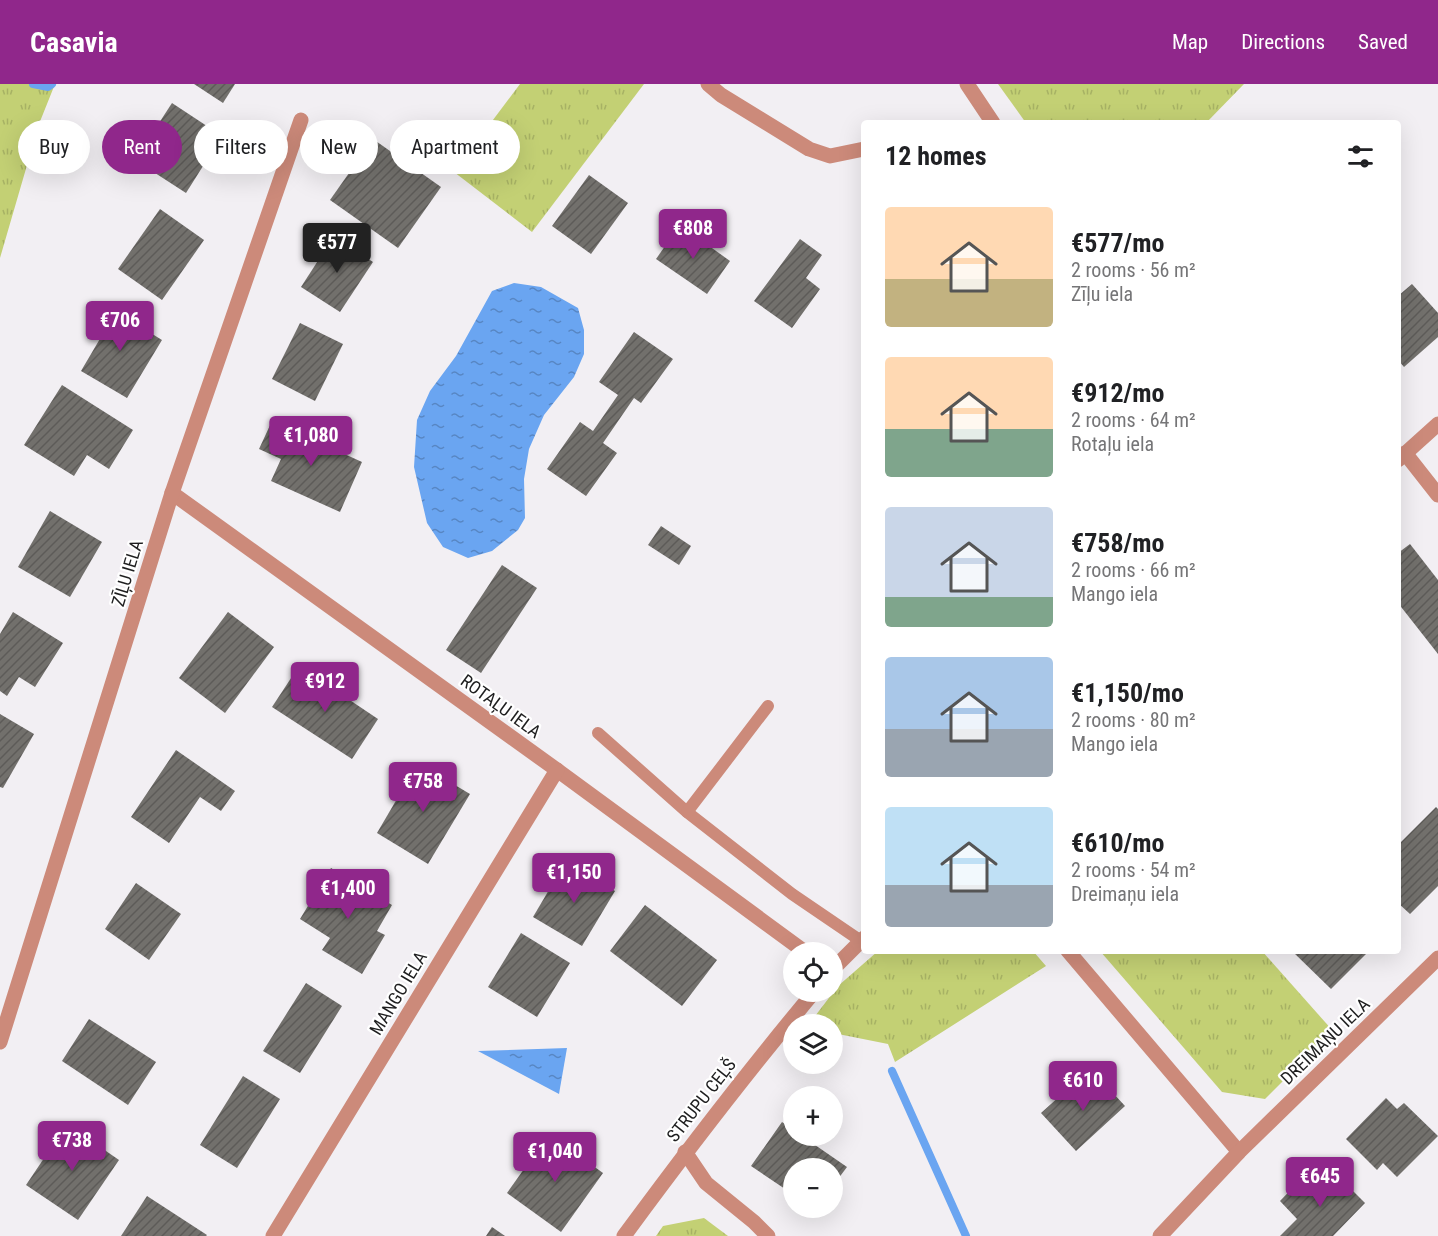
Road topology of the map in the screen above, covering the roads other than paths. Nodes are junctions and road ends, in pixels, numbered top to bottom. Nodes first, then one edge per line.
1 (708, 84) edge
2 (967, 84) edge
3 (991, 120) edge
4 (300, 123) edge
5 (861, 150) edge
6 (1438, 424) edge
7 (1402, 457) edge
8 (172, 493) junction
9 (1438, 495) edge
10 (768, 706) dead end
11 (598, 733) dead end
12 (557, 770) junction
13 (687, 812) junction
14 (861, 938) edge
15 (861, 941) edge
16 (791, 942) edge
17 (1071, 954) edge
18 (1438, 958) edge
19 (843, 959) edge
20 (806, 1002) edge
21 (0, 1042) edge
22 (685, 1152) junction
23 (1239, 1152) junction
24 (273, 1236) edge
25 (624, 1236) edge
26 (768, 1236) edge
27 (1160, 1236) edge

1 - 5 street
2 - 3 street
4 - 8 street, ZĪĻU IELA
6 - 7 street
7 - 9 street
8 - 12 street, ROTAĻU IELA
8 - 21 street, ZĪĻU IELA
10 - 13 lane
11 - 13 lane
12 - 16 street, ROTAĻU IELA
12 - 24 street, MANGO IELA
13 - 14 lane
15 - 19 street
17 - 23 street
18 - 23 street, DREIMAŅU IELA
20 - 22 street, STRUPU CEĻŠ
22 - 25 street, STRUPU CEĻŠ
22 - 26 street
23 - 27 street, DREIMAŅU IELA

